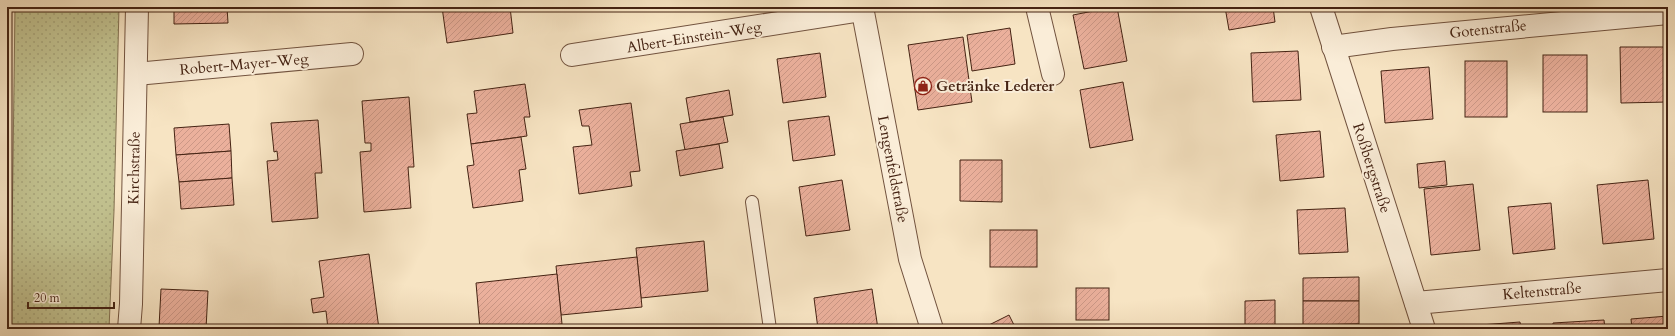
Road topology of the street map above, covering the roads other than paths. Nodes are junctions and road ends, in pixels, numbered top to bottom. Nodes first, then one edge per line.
1 (138, 7) edge
2 (1037, 7) edge
3 (1321, 7) edge
4 (862, 9) edge
5 (1668, 13) edge
6 (1333, 47) junction
7 (352, 54) dead end
8 (572, 55) dead end
9 (136, 74) junction
10 (1053, 74) dead end
11 (752, 202) dead end
12 (1668, 280) edge
13 (1416, 303) junction
14 (129, 329) edge
15 (770, 329) edge
16 (932, 329) edge
17 (1424, 329) edge

1 - 9 street, Kirchstraße
2 - 10 street
3 - 6 street, Roßbergstraße
4 - 8 street, Albert-Einstein-Weg
4 - 16 street, Lengenfeldstraße
5 - 6 street, Gotenstraße
6 - 13 street, Roßbergstraße
7 - 9 street, Robert-Mayer-Weg
9 - 14 street, Kirchstraße
11 - 15 lane
12 - 13 street, Keltenstraße
13 - 17 street, Roßbergstraße

